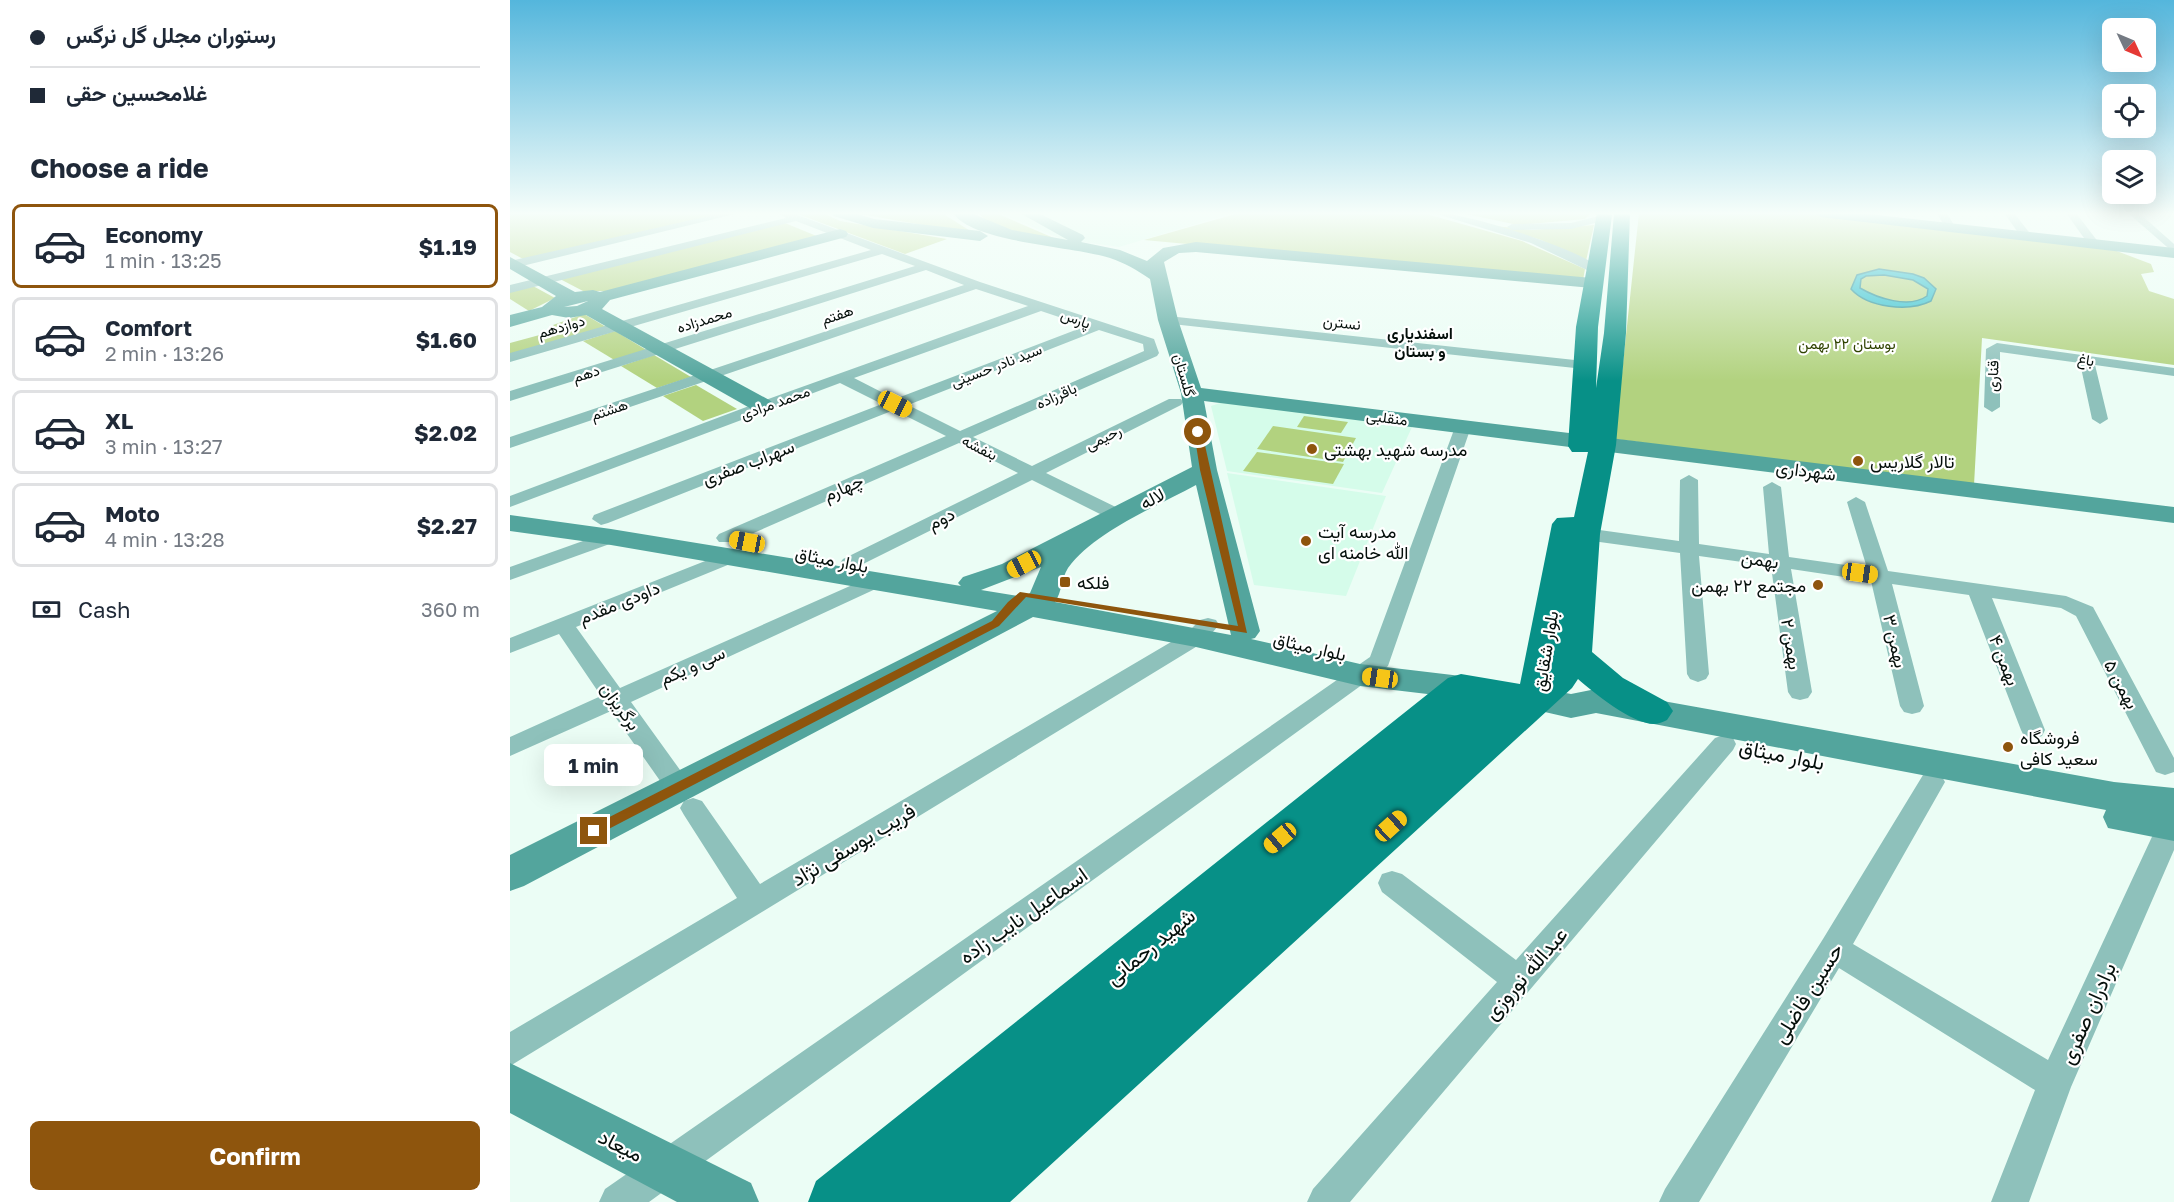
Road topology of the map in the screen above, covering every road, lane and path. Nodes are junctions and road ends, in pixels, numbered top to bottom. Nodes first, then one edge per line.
1 (521, 269) edge
2 (591, 269) edge
3 (707, 269) edge
4 (817, 269) edge
5 (918, 269) edge
6 (936, 269) edge
7 (1160, 269) edge
8 (1502, 269) edge
9 (1582, 269) edge
10 (1596, 269) edge
11 (1611, 269) edge
12 (1594, 276) junction
13 (543, 281) junction
14 (976, 285) junction
15 (510, 289) edge
16 (586, 301) junction
17 (1041, 306) junction
18 (1168, 320) junction
19 (510, 321) edge
20 (621, 326) junction
21 (1097, 326) junction
22 (1613, 343) junction
23 (1998, 346) joint
24 (1586, 347) junction
25 (661, 349) junction
26 (1152, 353) joint
27 (510, 358) edge
28 (2086, 359) junction
29 (2174, 372) edge
30 (708, 376) junction
31 (841, 378) junction
32 (510, 396) edge
33 (1183, 398) junction
34 (895, 404) junction
35 (763, 406) junction
36 (1992, 407) dead end
37 (2100, 418) dead end
38 (1463, 426) junction
39 (960, 437) junction
40 (510, 443) edge
41 (1592, 443) junction
42 (1204, 470) junction
43 (1032, 473) junction
44 (1689, 480) dead end
45 (1772, 487) dead end
46 (1856, 502) dead end
47 (510, 504) edge
48 (2174, 515) edge
49 (1109, 521) junction
50 (510, 523) edge
51 (606, 528) junction
52 (1585, 534) junction
53 (727, 548) junction
54 (1689, 548) junction
55 (1036, 557) junction
56 (1780, 561) junction
57 (850, 563) junction
58 (510, 574) edge
59 (1880, 576) junction
60 (875, 582) junction
61 (973, 583) junction
62 (1978, 590) junction
63 (1021, 605) junction
64 (2076, 606) joint
65 (563, 625) junction
66 (1202, 631) junction
67 (1244, 631) junction
68 (510, 646) edge
69 (1574, 656) junction
70 (1370, 668) junction
71 (1698, 674) dead end
72 (1800, 692) dead end
73 (1503, 694) junction
74 (616, 699) junction
75 (1912, 706) dead end
76 (1654, 711) junction
77 (2033, 730) dead end
78 (1724, 744) junction
79 (510, 747) edge
80 (2165, 765) dead end
81 (1932, 782) junction
82 (686, 798) junction
83 (2173, 819) edge
84 (510, 874) edge
85 (1392, 883) dead end
86 (756, 902) junction
87 (1834, 949) junction
88 (1518, 980) junction
89 (510, 1050) edge
90 (2055, 1083) junction
91 (510, 1087) edge
92 (666, 1168) junction
93 (618, 1202) edge
94 (732, 1202) edge
95 (837, 1202) edge
96 (904, 1202) edge
97 (967, 1202) edge
98 (1326, 1202) edge
99 (1678, 1202) edge
100 (2010, 1202) edge

1 - 13 street
2 - 13 street
3 - 16 street
4 - 20 street, دوازدهم
5 - 25 street, محمدزاده
6 - 14 street, پارس
7 - 18 street, گلستان
8 - 12 street
9 - 12 street
10 - 12 main road, بلوار شقایق
11 - 22 main road, بلوار شقایق
12 - 24 main road, بلوار شقایق
13 - 15 street
13 - 16 street
14 - 17 street, پارس
14 - 30 street, هفتم
16 - 19 street
16 - 20 street
17 - 21 street, پارس
17 - 31 street, محمد مرادی
18 - 24 street, نسترن
18 - 33 street, گلستان
20 - 25 street
20 - 27 street, دوازدهم
21 - 26 street, پارس
21 - 34 street, سید نادر حسینی
22 - 24 main road
22 - 41 main road, بلوار شقایق
23 - 28 street, باغ
23 - 36 street, قناری
24 - 41 main road, بلوار شقایق
25 - 30 street
25 - 32 street, دهم
26 - 39 street, باقرزاده
28 - 29 street, باغ
28 - 37 street
30 - 35 street
30 - 40 street, هشتم
31 - 34 street, بنفشه
31 - 35 street, محمد مرادی
33 - 38 street, منقلبی
33 - 42 street, گلستان
33 - 43 street, رحیمی
34 - 39 street, بنفشه
34 - 51 street, سهراب صفری
35 - 47 street, محمد مرادی
38 - 41 street, منقلبی
38 - 70 street
39 - 43 street, بنفشه
39 - 53 street, چهارم
41 - 48 street, شهرداری
41 - 52 main road, بلوار شقایق
41 - 73 main road, بلوار شقایق
42 - 49 street, لاله
42 - 67 street, گلستان
43 - 49 street, بنفشه
43 - 57 street, دوم
44 - 54 street
45 - 56 street, بهمن ۲
46 - 59 street, بهمن ۳
47 - 51 street, بلوار میثاق
49 - 55 street
49 - 63 street
50 - 51 street, بلوار میثاق
51 - 53 street, بلوار میثاق
51 - 58 street, سهراب صفری
52 - 54 street, بهمن
52 - 69 main road, بلوار شقایق
53 - 57 street, بلوار میثاق
53 - 60 street, بلوار میثاق
53 - 65 street, داودی مقدم
54 - 56 street, بهمن
54 - 71 street
55 - 61 street
55 - 63 street
56 - 59 street, بهمن
56 - 72 street, بهمن ۲
57 - 61 street, بلوار میثاق
59 - 62 street, بهمن
59 - 75 street, بهمن ۳
60 - 63 street, بلوار میثاق
60 - 74 street, سی و یکم
61 - 63 street, بلوار میثاق
62 - 64 street, بهمن
62 - 77 street, بهمن ۴
63 - 66 street, بلوار میثاق
63 - 82 street
64 - 80 street, بهمن ۵
65 - 68 street, داودی مقدم
65 - 74 street, برگریزان
66 - 67 street, بلوار میثاق
66 - 70 street, بلوار میثاق
66 - 86 street, فریب یوسفی نژاد
67 - 70 street, بلوار میثاق
69 - 73 main road, بلوار شقایق
69 - 76 main road
70 - 73 street, بلوار میثاق
70 - 92 street, اسماعیل نایب زاده
73 - 76 street, بلوار میثاق
73 - 78 street, بلوار میثاق
73 - 95 main road, شهید رحمانی
73 - 96 main road, شهید رحمانی
73 - 97 main road
74 - 79 street, سی و یکم
74 - 82 street, برگریزان
76 - 83 street, بلوار میثاق
78 - 81 street, بلوار میثاق
78 - 88 street, عبدالله نوروزی
81 - 83 street, بلوار میثاق
81 - 87 street, حسین فاضلی
82 - 84 street
82 - 86 street, برگریزان
83 - 90 street, برادران صفری
85 - 88 street
86 - 89 street, فریب یوسفی نژاد
87 - 90 street
87 - 99 street, حسین فاضلی
88 - 98 street, عبدالله نوروزی
90 - 100 street, برادران صفری
91 - 92 street, میعاد
92 - 93 street, اسماعیل نایب زاده
92 - 94 street, میعاد

